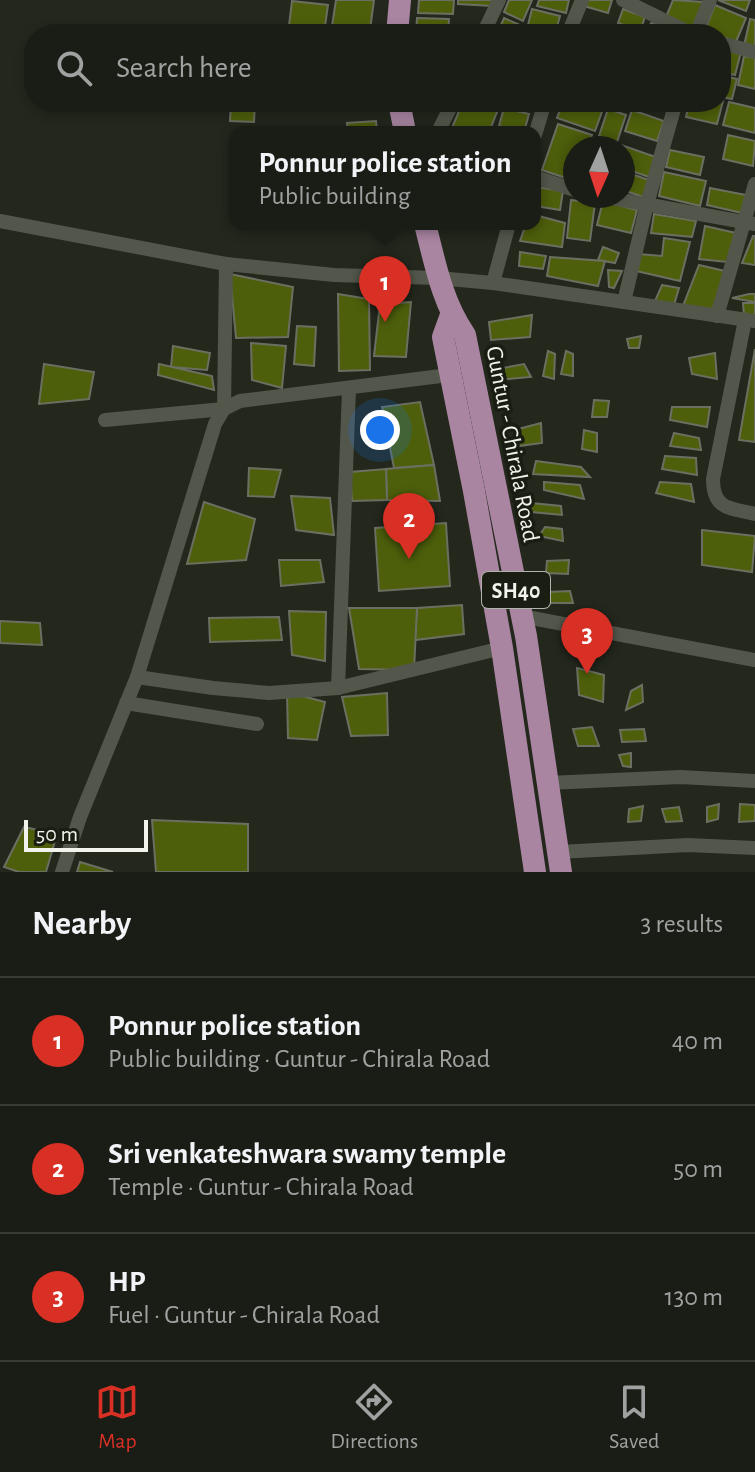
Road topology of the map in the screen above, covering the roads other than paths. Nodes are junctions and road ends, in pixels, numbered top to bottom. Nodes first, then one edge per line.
1 (400, 0) edge
2 (499, 0) edge
3 (582, 0) edge
4 (623, 0) edge
5 (710, 0) edge
6 (398, 24) edge
7 (488, 24) edge
8 (572, 24) edge
9 (673, 24) edge
10 (699, 24) edge
11 (731, 46) edge
12 (755, 52) edge
13 (673, 112) edge
14 (541, 179) edge
15 (755, 184) edge
16 (563, 186) edge
17 (635, 202) edge
18 (647, 204) junction
19 (0, 221) edge
20 (750, 224) edge
21 (426, 230) edge
22 (507, 230) edge
23 (226, 264) junction
24 (438, 278) junction
25 (493, 283) junction
26 (624, 302) junction
27 (451, 315) junction
28 (717, 316) junction
29 (750, 320) edge
30 (449, 375) junction
31 (349, 389) junction
32 (224, 409) junction
33 (105, 420) dead end
34 (755, 514) edge
35 (521, 616) junction
36 (502, 648) junction
37 (755, 660) edge
38 (137, 677) junction
39 (338, 688) junction
40 (126, 703) junction
41 (257, 724) dead end
42 (755, 781) edge
43 (548, 783) junction
44 (755, 848) edge
45 (560, 862) edge
46 (62, 872) edge
47 (535, 872) edge

1 - 6 main road
2 - 7 street
3 - 8 street
4 - 9 street
5 - 10 street
11 - 12 street
13 - 18 street
14 - 16 street
15 - 20 street
17 - 18 street
18 - 20 street
18 - 26 street
19 - 23 street
20 - 28 street
21 - 24 main road, Guntur - Chirala Road / SH40
22 - 25 street
23 - 24 street
23 - 32 street
24 - 25 street
24 - 27 main road, Guntur - Chirala Road / SH40
25 - 26 street
26 - 28 street
27 - 30 main road, Guntur - Chirala Road / SH40
27 - 35 main road, Guntur - Chirala Road / SH40
28 - 29 street
29 - 34 street
30 - 31 street
30 - 36 main road, Guntur - Chirala Road / SH40
31 - 32 street
31 - 39 street
32 - 33 street
32 - 38 street
35 - 37 street
35 - 43 main road, Guntur - Chirala Road / SH40
36 - 39 street
36 - 47 main road, Guntur - Chirala Road / SH40
38 - 39 street
38 - 40 street
40 - 41 street
40 - 46 street
42 - 43 street
43 - 45 main road, Guntur - Chirala Road / SH40
44 - 45 street

